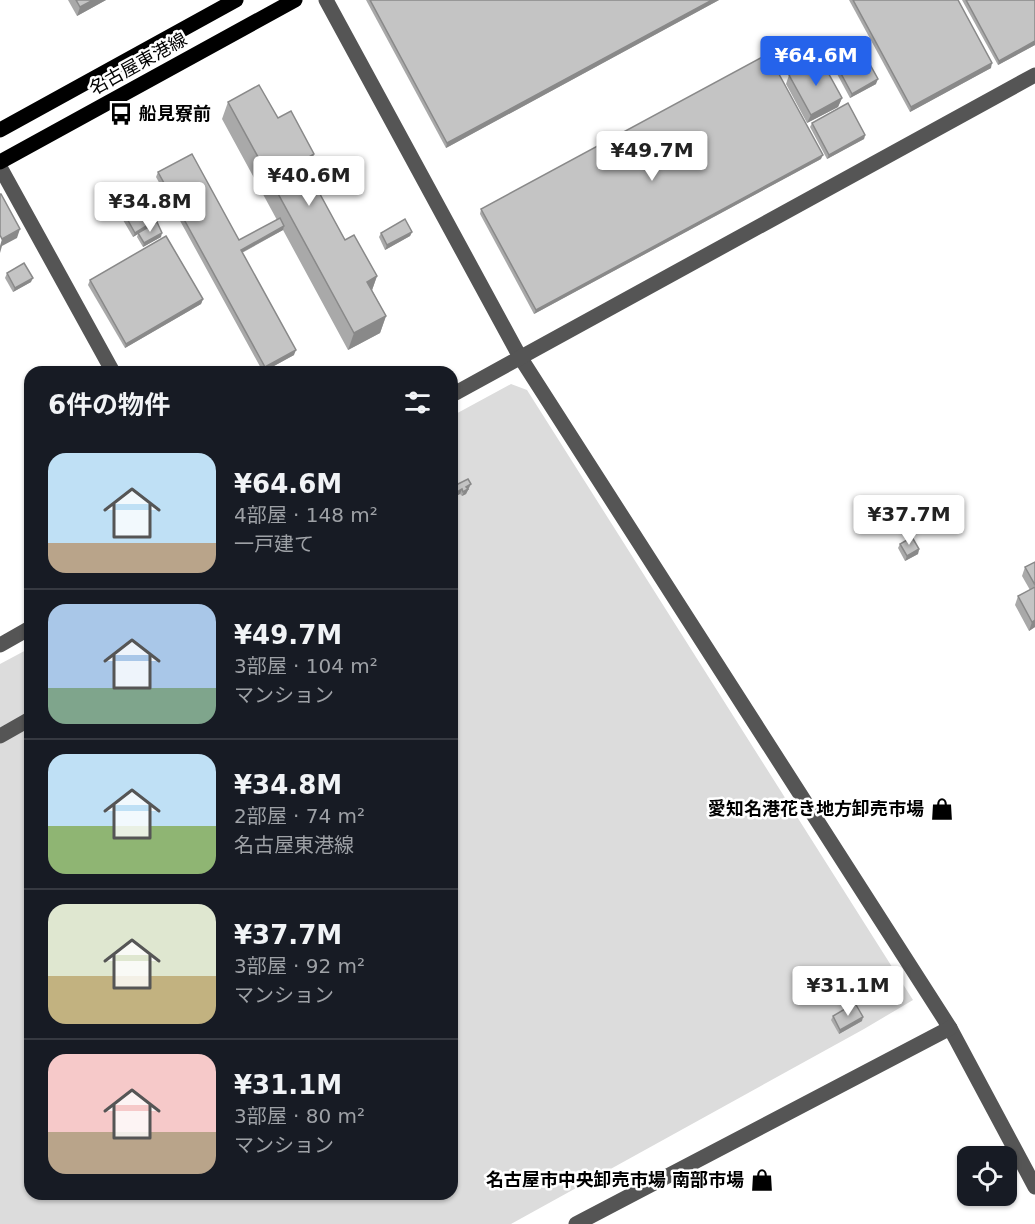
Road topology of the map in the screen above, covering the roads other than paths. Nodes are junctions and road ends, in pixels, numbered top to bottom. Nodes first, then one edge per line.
1 (236, 0) edge
2 (295, 0) edge
3 (327, 0) edge
4 (1035, 75) edge
5 (0, 130) edge
6 (0, 164) edge
7 (520, 357) junction
8 (110, 366) edge
9 (458, 391) edge
10 (24, 631) edge
11 (0, 645) edge
12 (24, 722) edge
13 (0, 736) edge
14 (950, 1028) junction
15 (1035, 1186) edge
16 (576, 1224) edge

1 - 5 main road, 名古屋東港線
2 - 6 main road, 名古屋東港線
3 - 7 street
4 - 7 street
6 - 8 street
7 - 9 street
7 - 14 street
10 - 11 street
12 - 13 street
14 - 15 street
14 - 16 street

